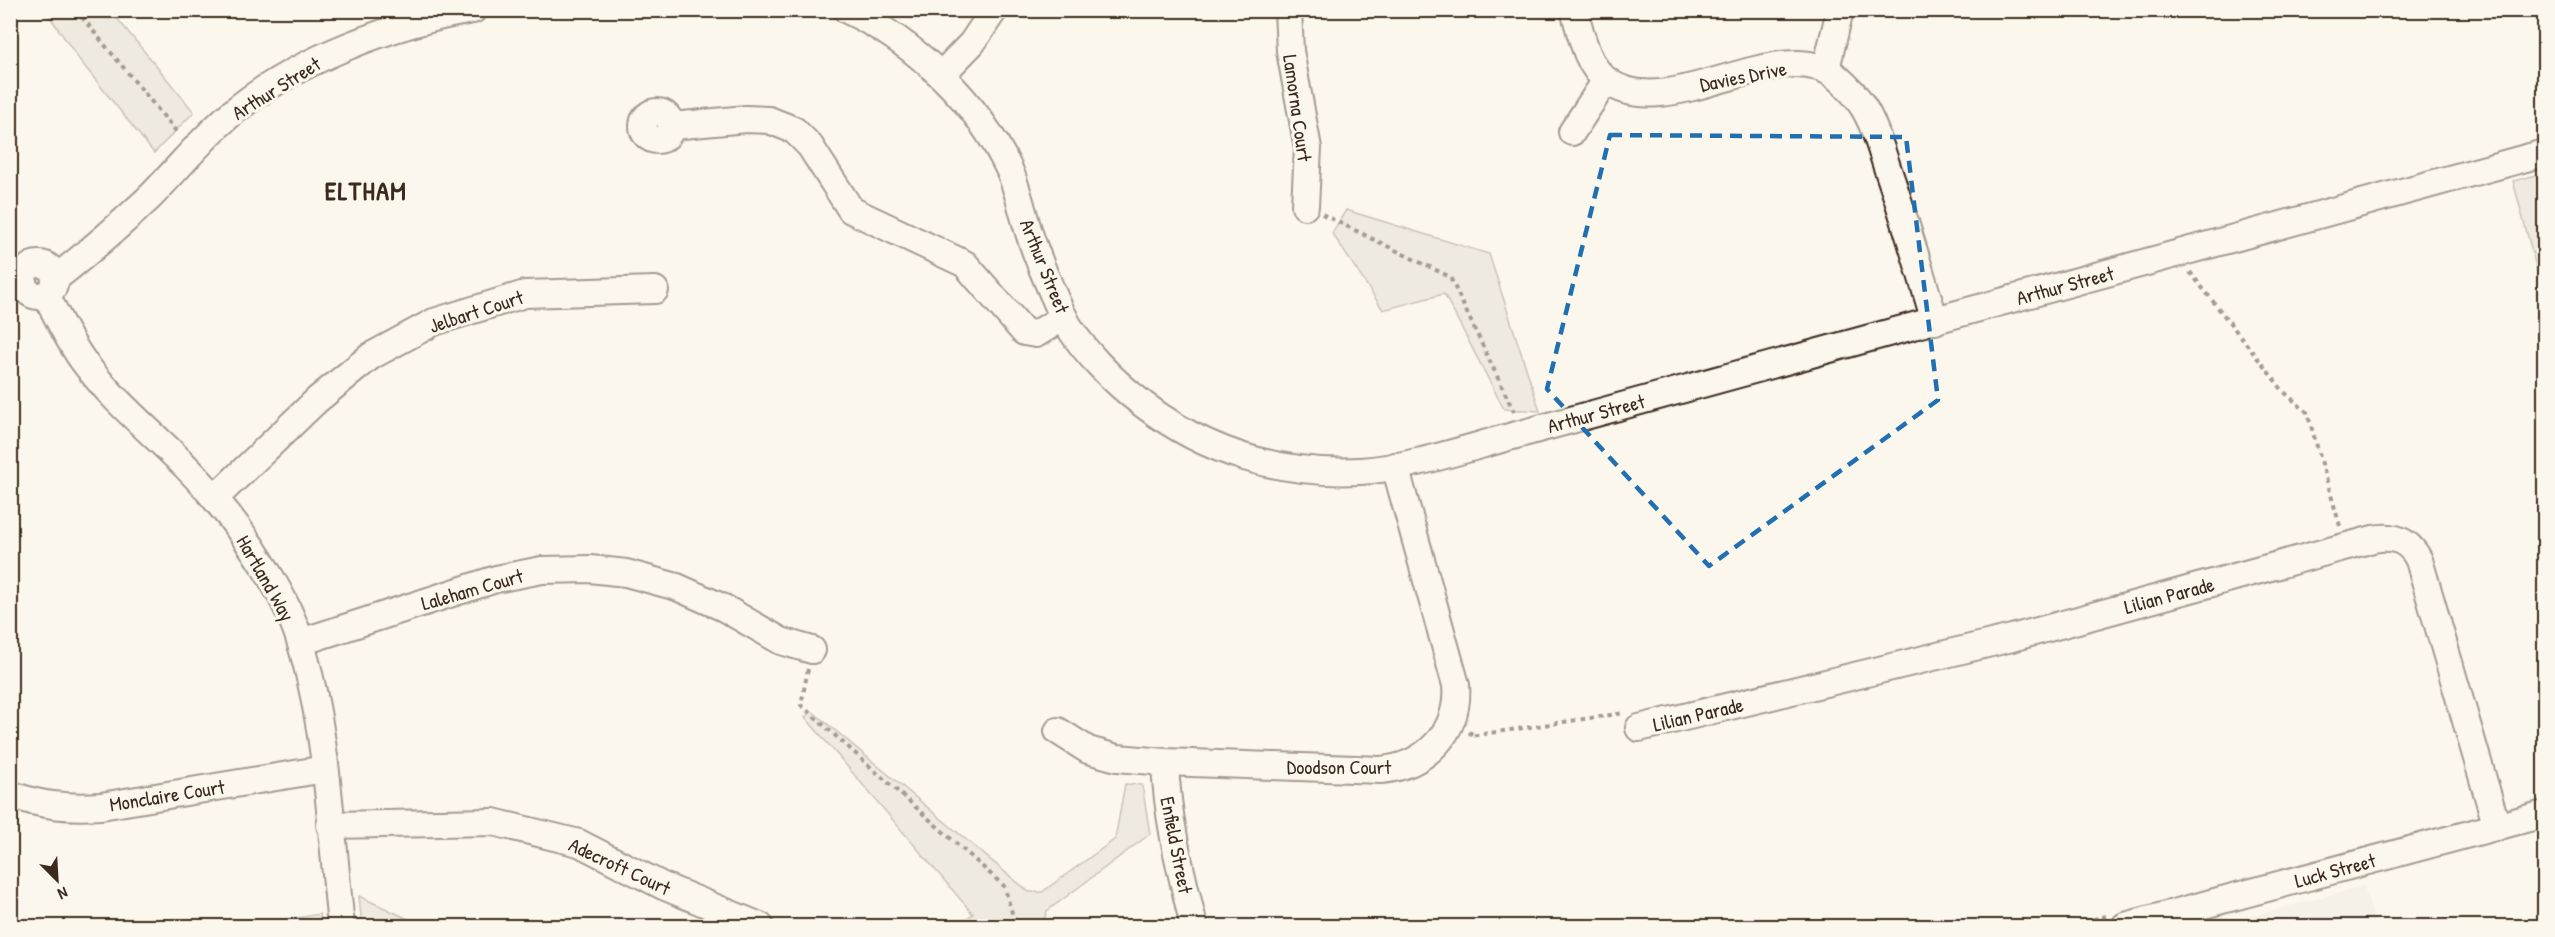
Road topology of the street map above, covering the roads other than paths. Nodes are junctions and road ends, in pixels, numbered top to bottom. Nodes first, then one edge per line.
1 (847, 10) edge
2 (994, 10) edge
3 (1288, 10) edge
4 (1574, 10) edge
5 (1840, 10) edge
6 (459, 12) edge
7 (1826, 69) junction
8 (941, 75) junction
9 (1606, 80) junction
10 (672, 126) dead end
11 (1572, 132) dead end
12 (2544, 153) edge
13 (1305, 206) road end
14 (31, 283) edge
15 (655, 290) dead end
16 (1064, 317) junction
17 (1935, 321) junction
18 (1395, 466) junction
19 (215, 498) junction
20 (301, 642) junction
21 (812, 650) road end
22 (1634, 720) road end
23 (1058, 731) dead end
24 (1164, 762) junction
25 (325, 769) junction
26 (10, 794) edge
27 (2544, 814) edge
28 (330, 825) junction
29 (2497, 827) junction
30 (341, 927) edge
31 (760, 927) edge
32 (1194, 927) edge
33 (2125, 927) edge

1 - 8 street, Arthur Street
2 - 8 street
3 - 13 street, Lamorna Court
4 - 9 street
5 - 7 street
6 - 14 street, Arthur Street
7 - 9 street, Davies Drive
7 - 17 street
8 - 16 street, Arthur Street
9 - 11 street
10 - 16 street
12 - 17 street, Arthur Street
14 - 19 street, Hartland Way
15 - 19 street, Jelbart Court
16 - 18 street, Arthur Street
17 - 18 street, Arthur Street
18 - 24 street, Doodson Court
19 - 20 street, Hartland Way
20 - 21 street, Laleham Court
20 - 25 street, Hartland Way
22 - 29 street, Lilian Parade
23 - 24 street, Doodson Court
24 - 32 street, Enfield Street
25 - 26 street, Monclaire Court
25 - 28 street, Hartland Way
27 - 29 street, Luck Street
28 - 30 street, Hartland Way
28 - 31 street, Adecroft Court
29 - 33 street, Luck Street

